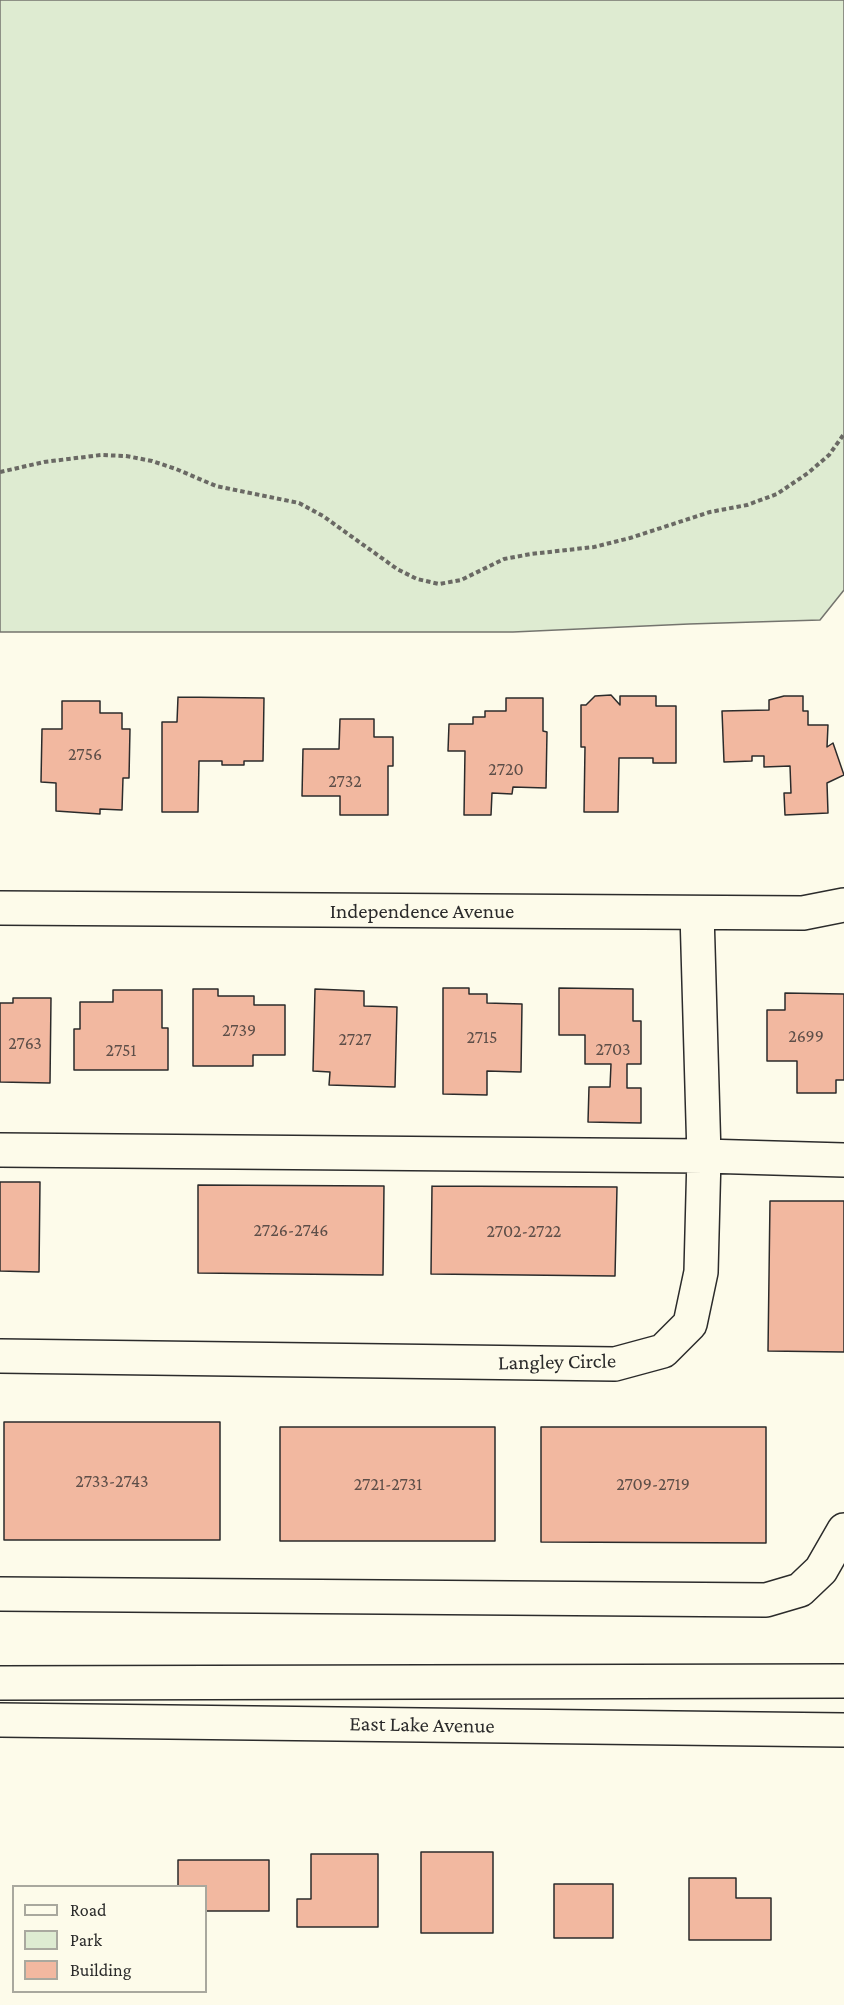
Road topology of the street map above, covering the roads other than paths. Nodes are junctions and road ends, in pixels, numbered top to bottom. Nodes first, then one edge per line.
1 (844, 905) edge
2 (0, 908) edge
3 (697, 914) junction
4 (0, 1150) edge
5 (704, 1156) junction
6 (844, 1160) edge
7 (0, 1356) edge
8 (844, 1530) edge
9 (0, 1594) edge
10 (844, 1681) edge
11 (0, 1683) edge
12 (0, 1720) edge
13 (844, 1730) edge

1 - 3 street, Independence Avenue
2 - 3 street, Independence Avenue
3 - 5 street, Langley Circle
4 - 5 street
5 - 6 street
5 - 7 street, Langley Circle
8 - 9 street
10 - 11 street, East Lake Avenue
12 - 13 street, East Lake Avenue

